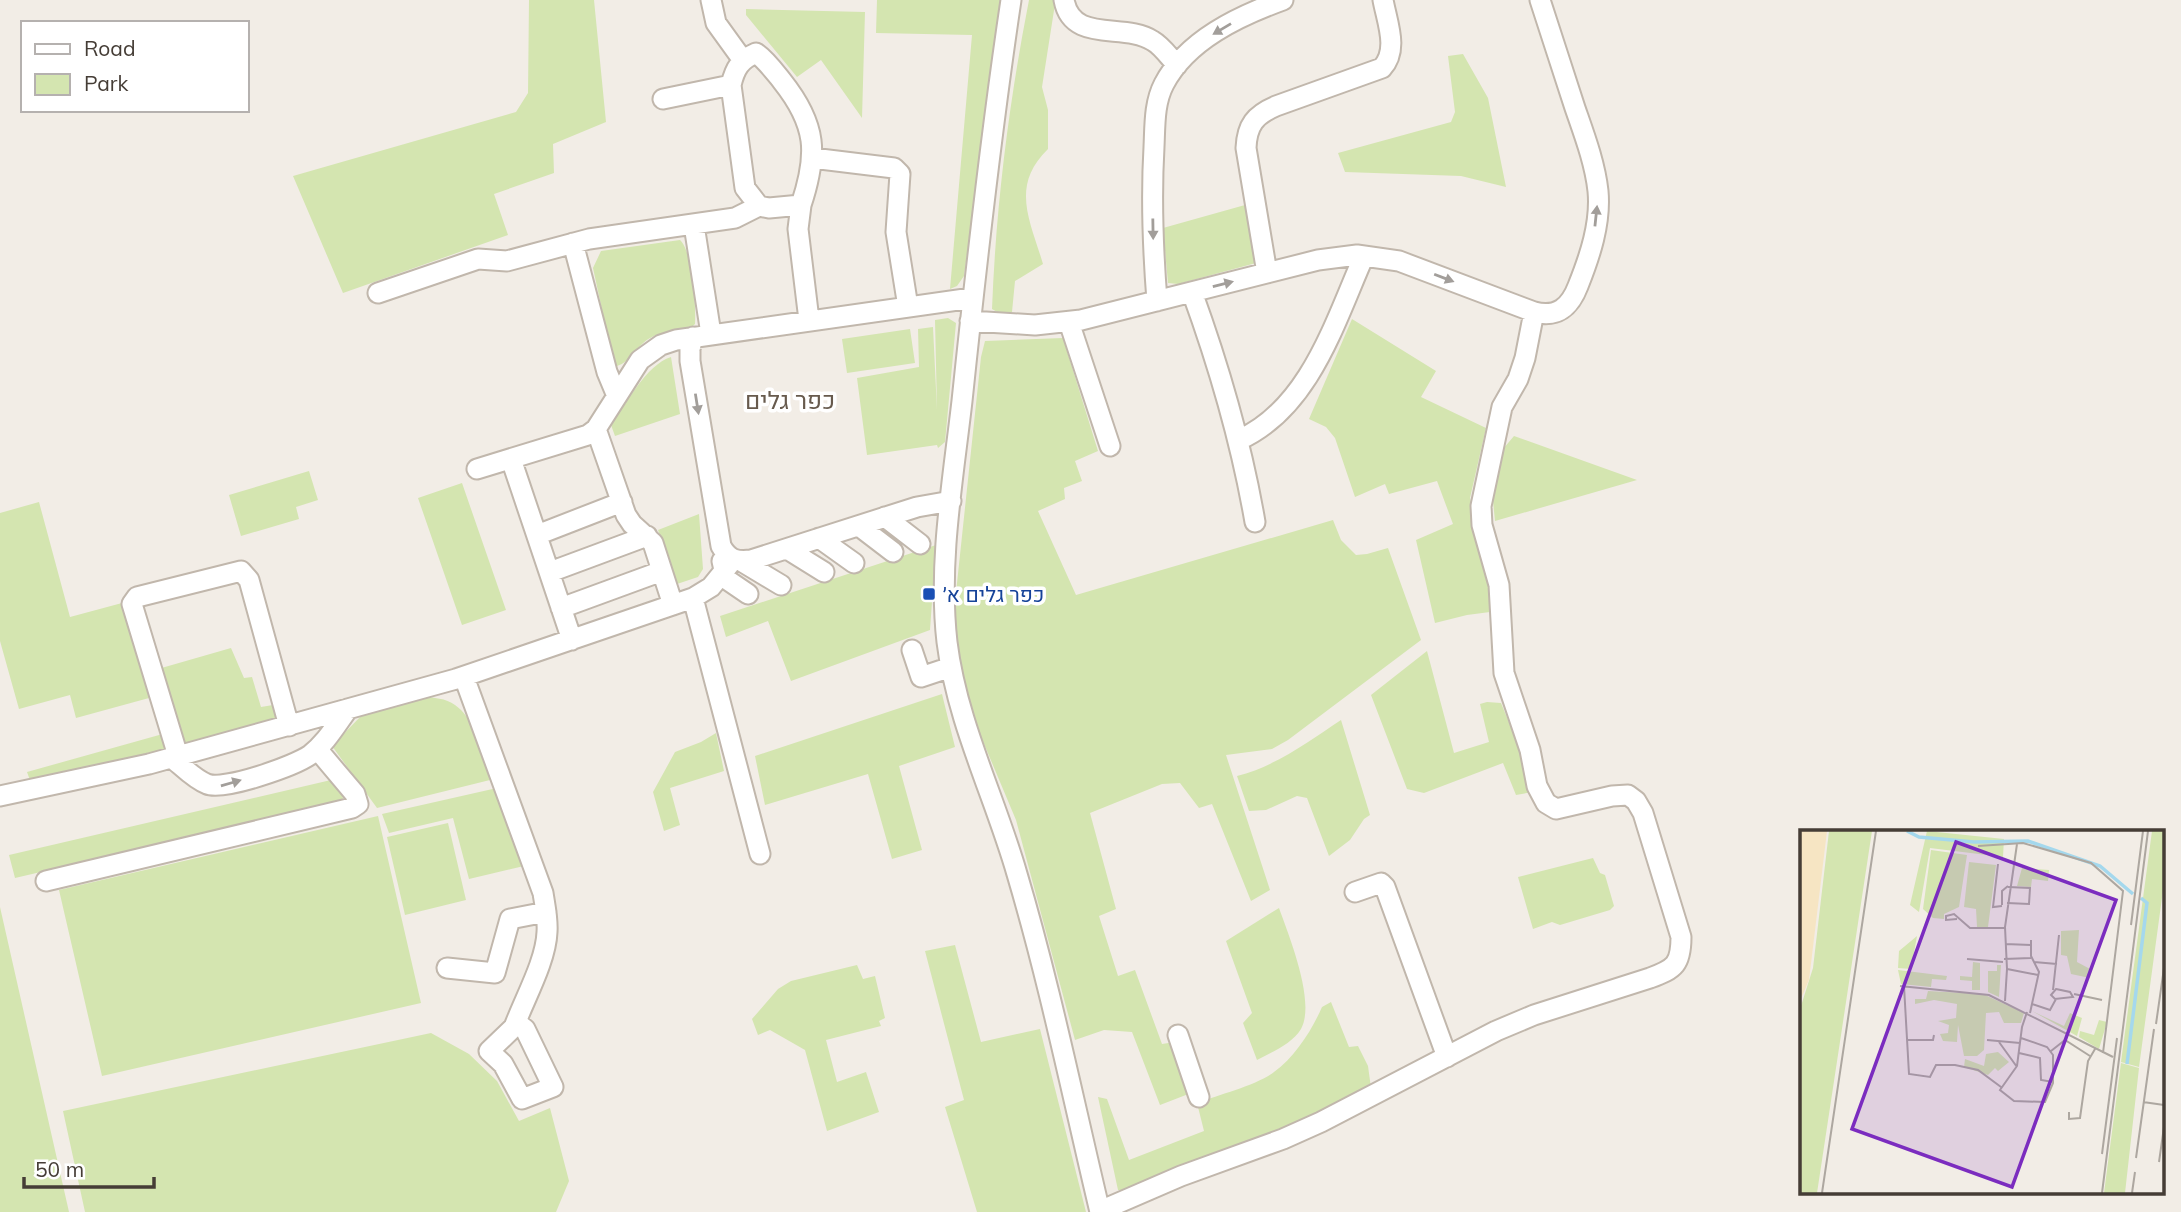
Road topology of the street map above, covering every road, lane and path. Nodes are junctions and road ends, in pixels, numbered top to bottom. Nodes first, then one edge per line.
1 (711, 0) edge
2 (1012, 0) edge
3 (1064, 0) edge
4 (1283, 0) edge
5 (1383, 0) edge
6 (1540, 0) edge
7 (742, 59) junction
8 (1177, 65) junction
9 (731, 85) junction
10 (663, 99) dead end
11 (812, 158) junction
12 (801, 205) junction
13 (759, 206) junction
14 (694, 225) junction
15 (573, 243) junction
16 (1364, 256) junction
17 (1267, 273) junction
18 (1192, 292) junction
19 (377, 293) dead end
20 (972, 298) junction
21 (1157, 301) junction
22 (908, 307) junction
23 (1534, 312) junction
24 (809, 320) junction
25 (970, 321) junction
26 (1069, 322) junction
27 (702, 335) junction
28 (617, 396) junction
29 (596, 429) junction
30 (1240, 440) junction
31 (1110, 446) dead end
32 (512, 458) junction
33 (478, 469) dead end
34 (951, 501) junction
35 (622, 502) junction
36 (1255, 522) dead end
37 (537, 535) junction
38 (647, 536) junction
39 (792, 545) junction
40 (837, 568) junction
41 (662, 570) junction
42 (550, 572) junction
43 (693, 598) junction
44 (673, 605) junction
45 (561, 608) junction
46 (572, 640) junction
47 (912, 650) dead end
48 (951, 667) junction
49 (464, 677) junction
50 (348, 709) junction
51 (289, 726) junction
52 (317, 749) junction
53 (175, 757) junction
54 (0, 796) edge
55 (760, 854) dead end
56 (46, 881) dead end
57 (1355, 892) dead end
58 (546, 912) junction
59 (447, 968) dead end
60 (516, 1022) junction
61 (1178, 1035) dead end
62 (1447, 1057) junction
63 (1199, 1097) dead end
64 (1100, 1212) edge

1 - 7 street
2 - 20 street
3 - 8 street
4 -> 8 street
5 - 17 street
23 -> 6 street
7 - 9 street
7 - 11 street
8 -> 21 street
9 - 10 street
9 - 13 street
11 - 12 street
11 - 22 street
12 - 13 street
12 - 24 street
13 - 14 street
14 - 15 street
14 - 27 street
15 - 19 street
15 - 28 street
16 - 17 street
16 -> 23 street
16 - 30 street
18 -> 17 street
18 - 21 street
18 - 30 street
20 - 22 street
20 - 25 street
21 - 26 street
22 - 24 street
23 - 62 street
24 - 27 street
25 - 26 street
25 - 34 street
26 - 31 street
27 - 28 street
27 -> 39 street
28 - 29 street
29 - 32 street
29 - 35 street
30 - 36 street
32 - 33 street
32 - 37 street
34 - 39 street
34 - 48 street
35 - 37 street
35 - 38 street
37 - 42 street
38 - 41 street
38 - 42 street
39 - 40 street
39 - 40 street
39 - 40 street
39 - 40 street
39 - 40 street
39 - 40 street
39 - 43 street
41 - 44 street
41 - 45 street
42 - 45 street
43 - 44 street
43 - 55 street
44 - 46 street
45 - 46 street
46 - 49 street
47 - 48 street
48 - 64 street
49 - 50 street
49 - 58 street
50 - 51 street
50 - 52 street
51 - 53 street
51 - 53 street
53 -> 52 street
52 - 56 street
53 - 54 street
57 - 62 street
58 - 59 street
58 - 60 street
60 - 60 street
61 - 63 street
62 - 64 street

